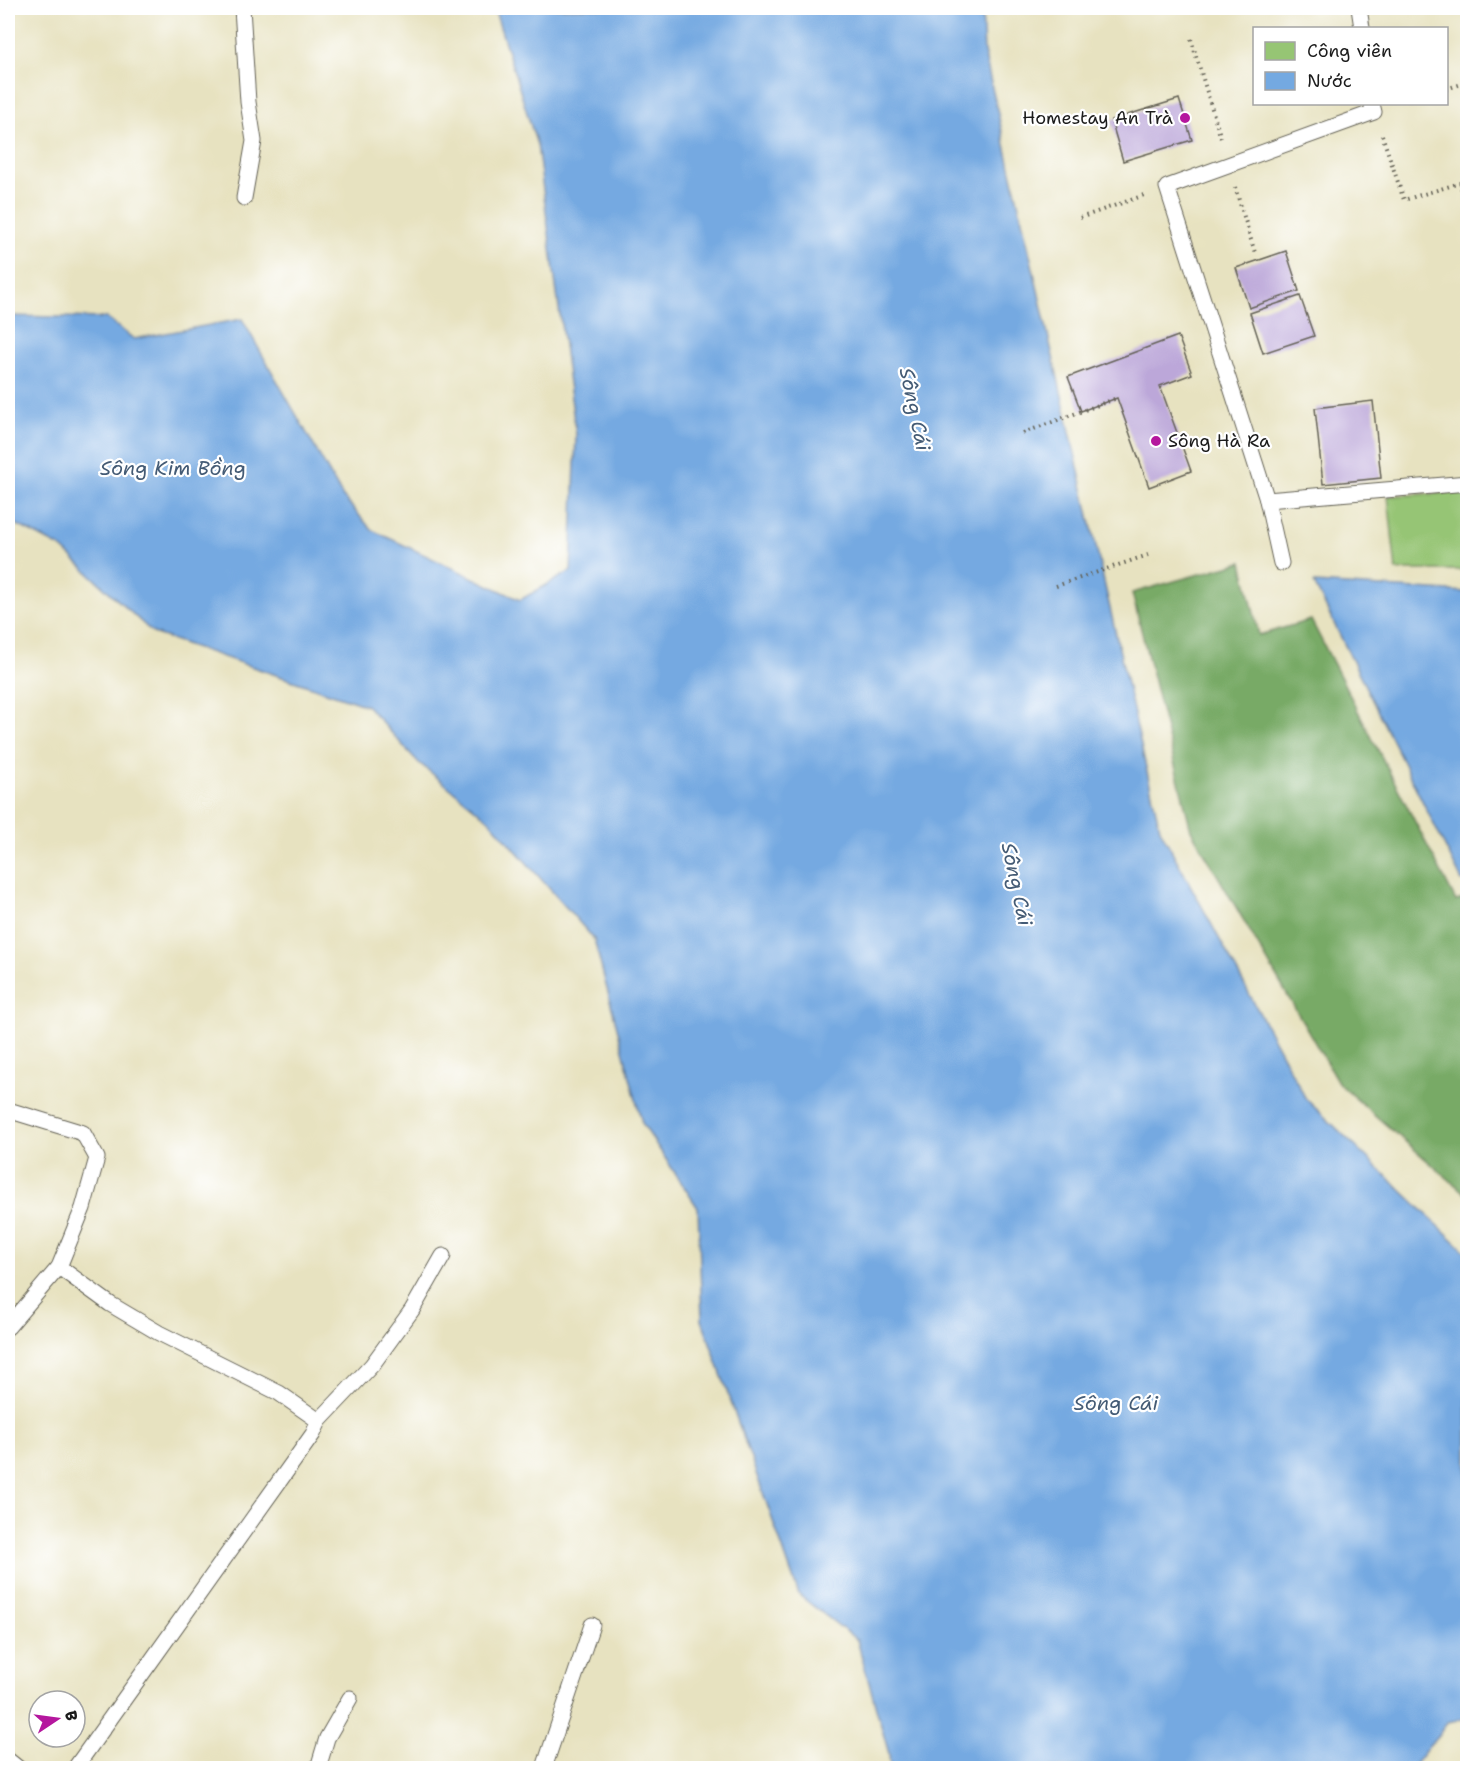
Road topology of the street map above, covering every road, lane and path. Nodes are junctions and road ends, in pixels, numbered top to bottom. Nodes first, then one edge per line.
1 (242, 8) edge
2 (1359, 8) edge
3 (1362, 27) edge
4 (1467, 82) edge
5 (1448, 88) edge
6 (1373, 108) edge
7 (1167, 187) junction
8 (244, 198) dead end
9 (1467, 216) edge
10 (1080, 218) dead end
11 (1117, 398) dead end
12 (1023, 433) dead end
13 (1467, 483) edge
14 (1268, 500) junction
15 (1148, 555) dead end
16 (1281, 563) dead end
17 (1056, 586) dead end
18 (8, 1110) edge
19 (443, 1256) dead end
20 (59, 1267) junction
21 (8, 1327) edge
22 (319, 1421) junction
23 (592, 1625) dead end
24 (350, 1698) dead end
25 (8, 1760) edge
26 (18, 1768) edge
27 (75, 1768) edge
28 (318, 1768) edge
29 (544, 1768) edge

1 - 8 lane
2 - 3 lane
4 - 5 path
6 - 7 lane
6 - 9 path
7 - 10 path
7 - 14 lane
11 - 12 path
13 - 14 lane
14 - 16 lane
15 - 17 path
18 - 20 lane
19 - 22 lane
20 - 21 lane
20 - 22 lane
22 - 27 lane
23 - 29 lane
24 - 28 lane
25 - 26 lane

